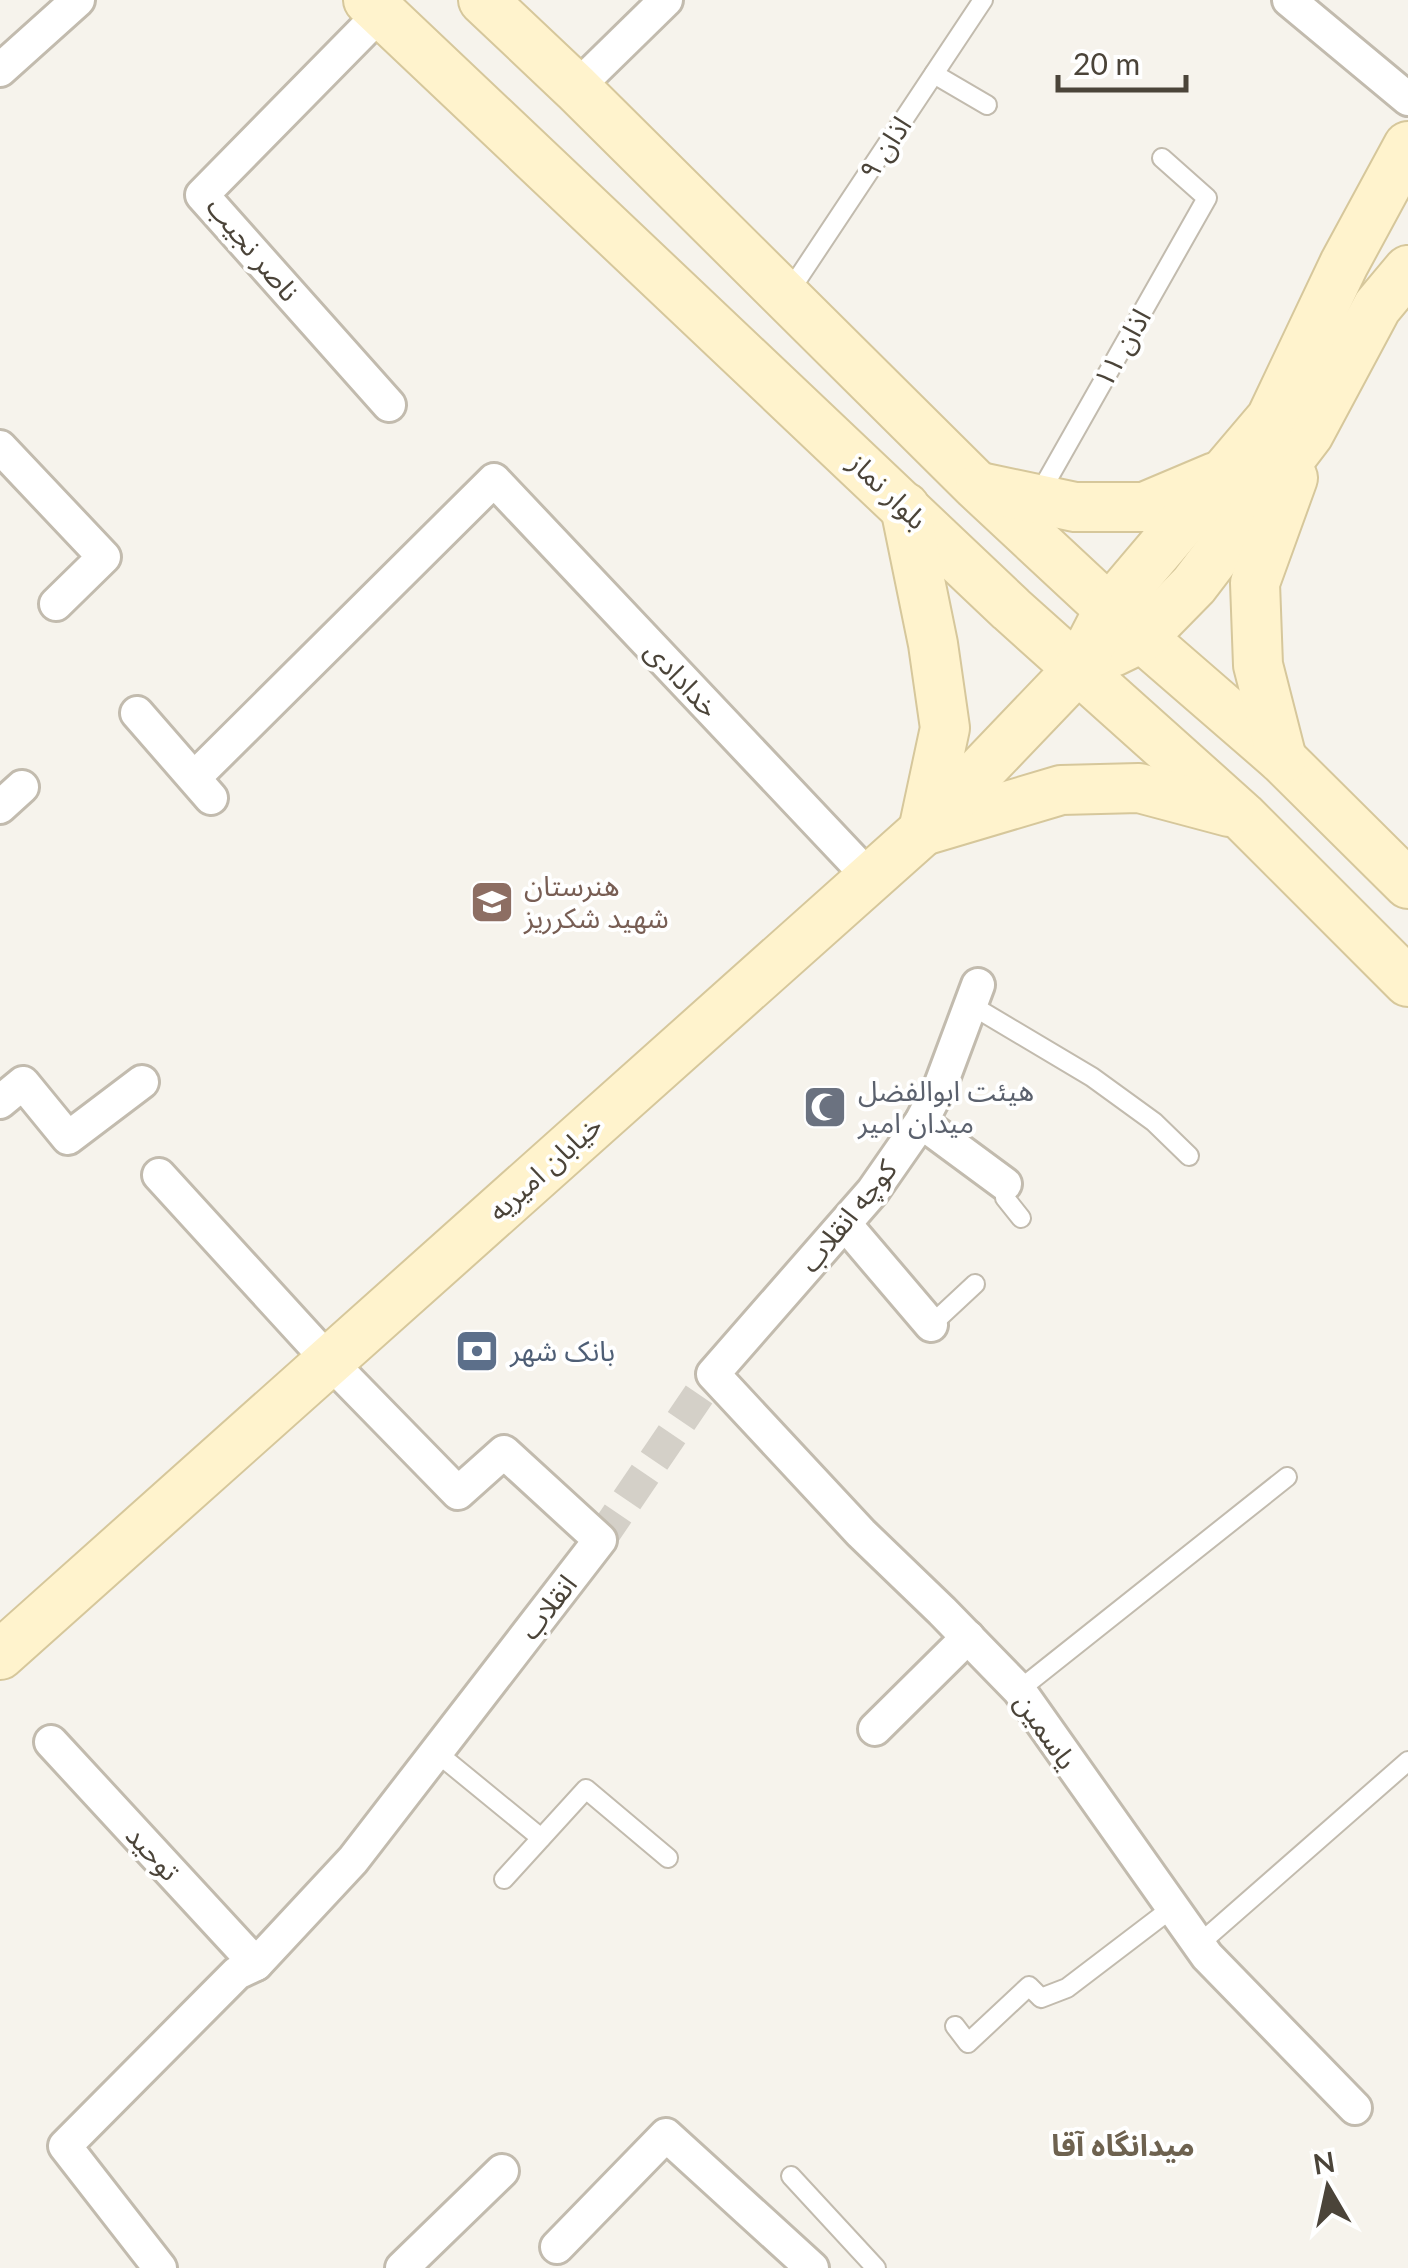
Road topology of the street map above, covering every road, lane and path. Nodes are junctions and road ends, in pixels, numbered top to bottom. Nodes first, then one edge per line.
1 (78, 0) edge
2 (483, 0) edge
3 (666, 0) edge
4 (984, 0) edge
5 (1289, 0) edge
6 (375, 6) edge
7 (0, 70) edge
8 (934, 74) junction
9 (576, 88) junction
10 (1408, 99) edge
11 (986, 105) dead end
12 (1408, 146) edge
13 (1162, 158) dead end
14 (1408, 270) edge
15 (786, 296) junction
16 (388, 406) dead end
17 (1310, 434) junction
18 (0, 447) edge
19 (1223, 474) junction
20 (978, 486) junction
21 (1036, 499) junction
22 (905, 507) junction
23 (56, 604) dead end
24 (1126, 624) junction
25 (1078, 669) junction
26 (138, 713) dead end
27 (1282, 760) junction
28 (1242, 816) junction
29 (924, 831) junction
30 (1401, 863) edge
31 (870, 878) junction
32 (1408, 982) edge
33 (974, 995) joint
34 (142, 1082) dead end
35 (0, 1102) edge
36 (921, 1122) junction
37 (1189, 1156) dead end
38 (160, 1175) dead end
39 (1006, 1184) joint
40 (1021, 1218) dead end
41 (845, 1224) junction
42 (976, 1284) dead end
43 (931, 1325) joint
44 (328, 1361) junction
45 (713, 1374) joint
46 (1287, 1476) dead end
47 (968, 1637) junction
48 (0, 1655) edge
49 (1019, 1690) junction
50 (875, 1729) dead end
51 (51, 1742) dead end
52 (436, 1752) junction
53 (1408, 1761) edge
54 (541, 1838) junction
55 (668, 1858) dead end
56 (504, 1878) dead end
57 (1172, 1908) junction
58 (1198, 1945) junction
59 (256, 1964) junction
60 (1017, 1968) dead end
61 (1028, 1986) junction
62 (955, 2026) dead end
63 (1355, 2108) dead end
64 (502, 2170) dead end
65 (792, 2176) dead end
66 (558, 2247) dead end
67 (160, 2268) edge
68 (402, 2268) edge
69 (812, 2268) edge
70 (876, 2268) edge

1 - 7 street
2 - 9 main road
3 - 9 street
4 - 8 lane, اذان ۹
5 - 10 street
6 - 16 street, ناصر نجیب
6 - 22 main road, بلوار نماز
8 - 11 lane
8 - 15 lane, اذان ۹
9 - 15 main road
12 - 19 main road
13 - 21 lane, اذان ۱۱
14 - 17 main road
15 - 20 main road
17 - 24 main road
17 - 27 main road
18 - 23 street
19 - 21 main road
19 - 24 main road
20 - 21 main road
20 - 24 main road
22 - 25 main road, بلوار نماز
22 - 29 main road
24 - 25 main road
24 - 27 main road
25 - 28 main road, بلوار نماز
25 - 29 main road, خیابان امیریه
26 - 31 street, خدادادی
27 - 30 main road
28 - 29 main road
28 - 32 main road, بلوار نماز
29 - 31 main road, خیابان امیریه
31 - 44 main road, خیابان امیریه
33 - 36 street, کوچه انقلاب
33 - 37 lane
34 - 35 street
36 - 39 street
36 - 41 street, کوچه انقلاب
38 - 44 street
39 - 40 lane
41 - 43 street
41 - 45 street, کوچه انقلاب
42 - 43 lane
44 - 48 main road, خیابان امیریه
44 - 52 street, انقلاب
45 - 47 street, یاسمین
46 - 49 lane
47 - 49 street, یاسمین
47 - 50 street
49 - 57 street, یاسمین
51 - 59 street, توحید
52 - 54 lane
52 - 59 street, انقلاب
53 - 58 lane
54 - 55 lane
54 - 56 lane
57 - 58 street, یاسمین
57 - 61 lane
58 - 63 street, یاسمین
59 - 67 street, انقلاب
60 - 61 lane
61 - 62 lane
64 - 68 street
65 - 70 lane
66 - 69 street

